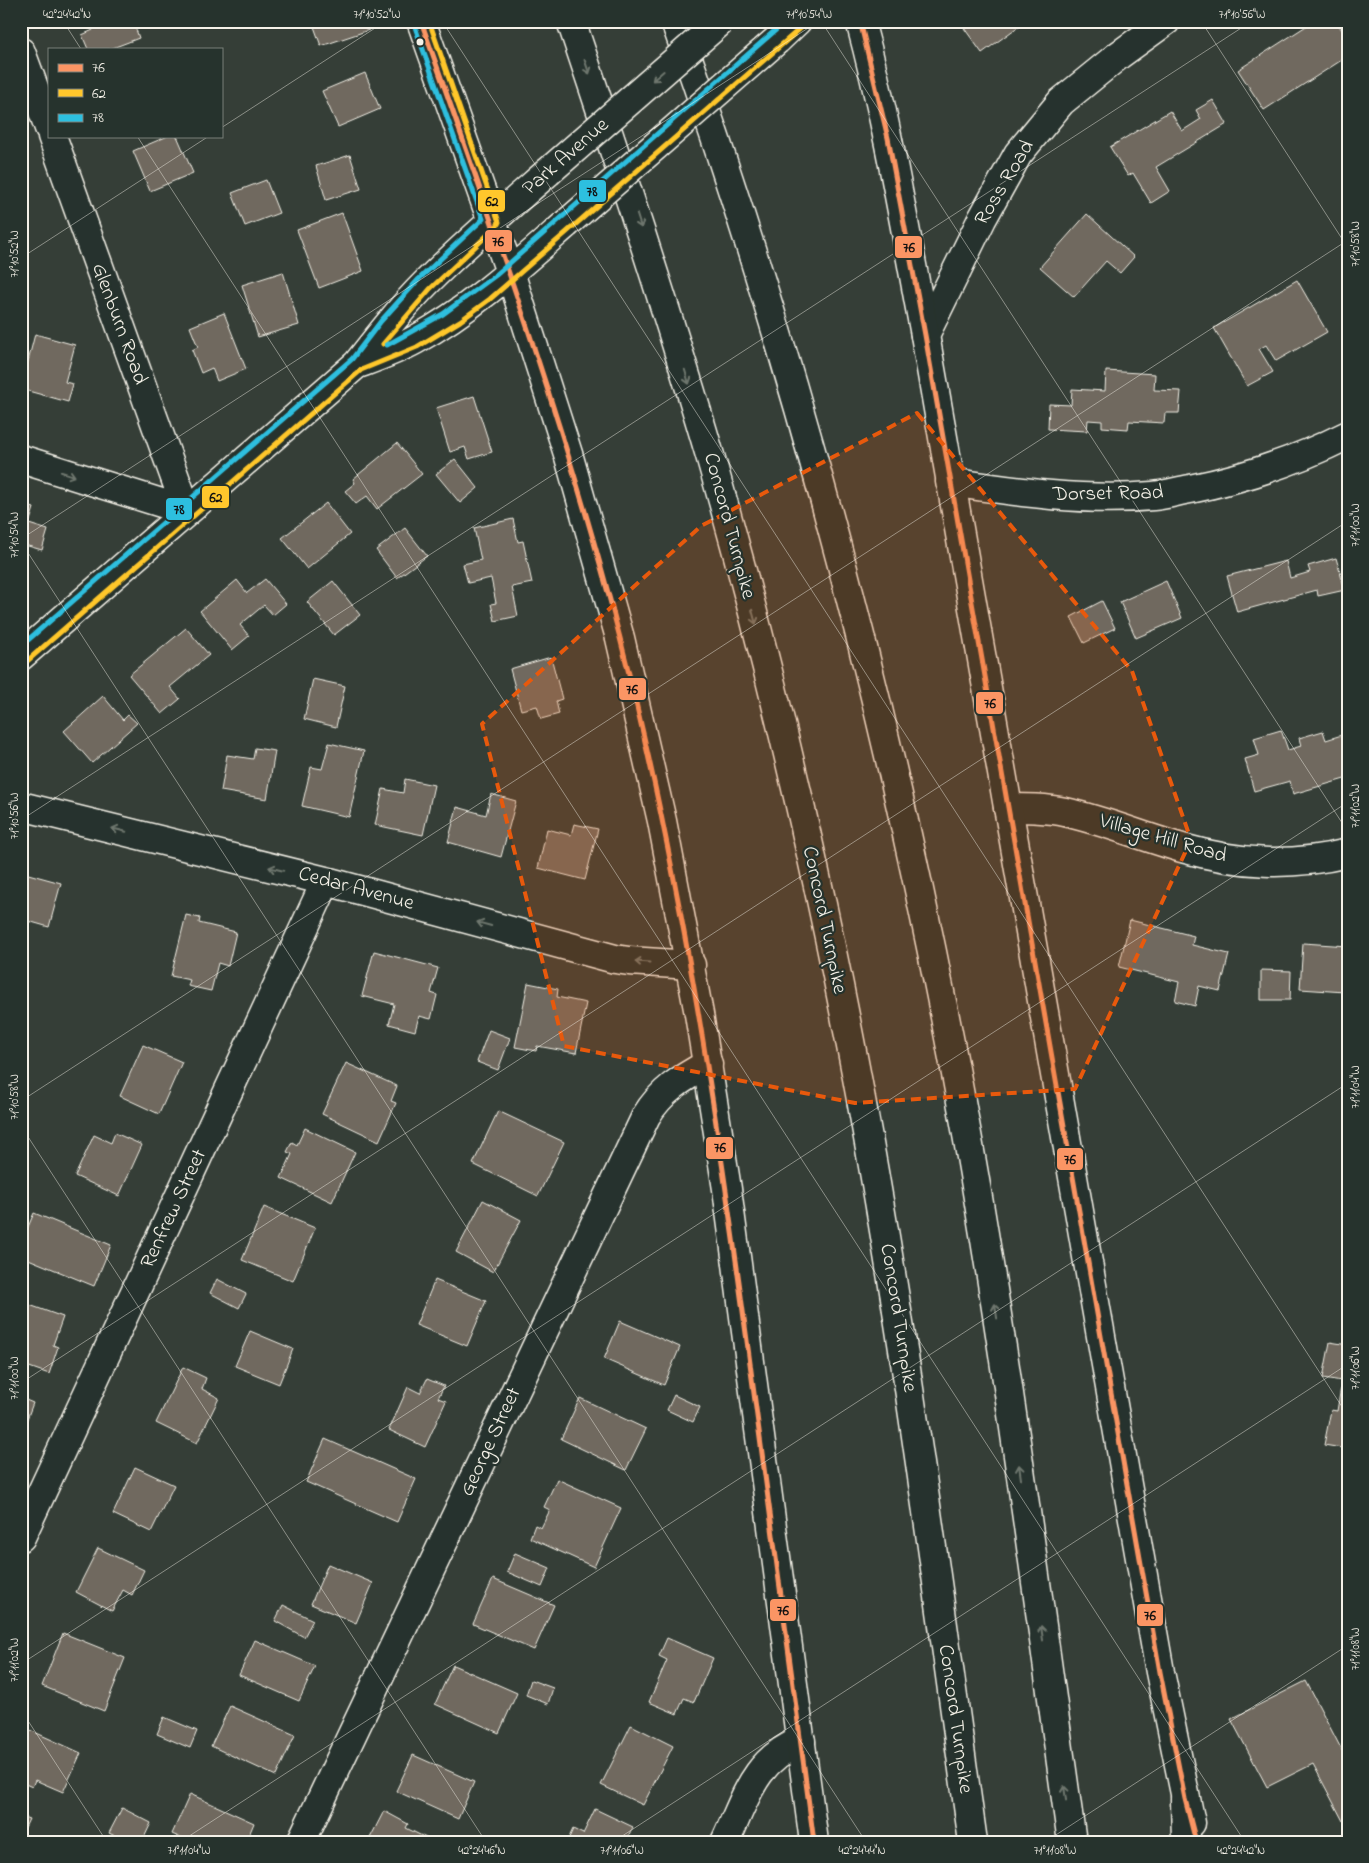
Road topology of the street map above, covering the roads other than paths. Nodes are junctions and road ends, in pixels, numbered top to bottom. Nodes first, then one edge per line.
1 (421, 21) edge
2 (571, 21) edge
3 (675, 21) edge
4 (721, 21) edge
5 (798, 21) edge
6 (860, 21) edge
7 (1166, 21) edge
8 (23, 62) edge
9 (48, 125) edge
10 (53, 138) edge
11 (492, 221) junction
12 (510, 272) junction
13 (925, 335) junction
14 (357, 364) junction
15 (1348, 435) edge
16 (21, 459) edge
17 (950, 482) junction
18 (187, 511) junction
19 (21, 656) edge
20 (21, 806) edge
21 (1008, 808) junction
22 (1348, 853) edge
23 (326, 881) junction
24 (691, 965) junction
25 (708, 1064) junction
26 (21, 1537) edge
27 (801, 1741) junction
28 (1185, 1799) junction
29 (301, 1842) edge
30 (725, 1842) edge
31 (814, 1842) edge
32 (973, 1842) edge
33 (1072, 1842) edge
34 (1186, 1842) edge
35 (1196, 1842) edge

1 - 11 main road
2 -> 32 main road, Concord Turnpike
33 -> 3 main road
4 -> 11 main road, Park Avenue, bridge
5 - 12 main road, Park Avenue, bridge
6 - 13 main road
7 - 13 main road, Ross Road
8 - 9 main road
10 - 18 main road, Glenburn Road
11 - 12 main road
11 - 14 main road, Park Avenue
12 - 14 main road, Park Avenue
12 - 24 main road
13 - 17 main road
14 - 18 main road, Park Avenue
15 - 17 main road, Dorset Road
16 -> 18 main road
17 - 21 main road
18 - 19 main road, Park Avenue
23 -> 20 main road, Cedar Avenue
21 - 22 main road, Village Hill Road
21 - 28 main road
24 -> 23 main road, Cedar Avenue
23 - 26 main road, Renfrew Street
24 - 25 main road
25 - 27 main road
25 - 29 main road, George Street
27 - 30 main road
27 - 31 main road
28 - 34 main road
28 - 35 main road

